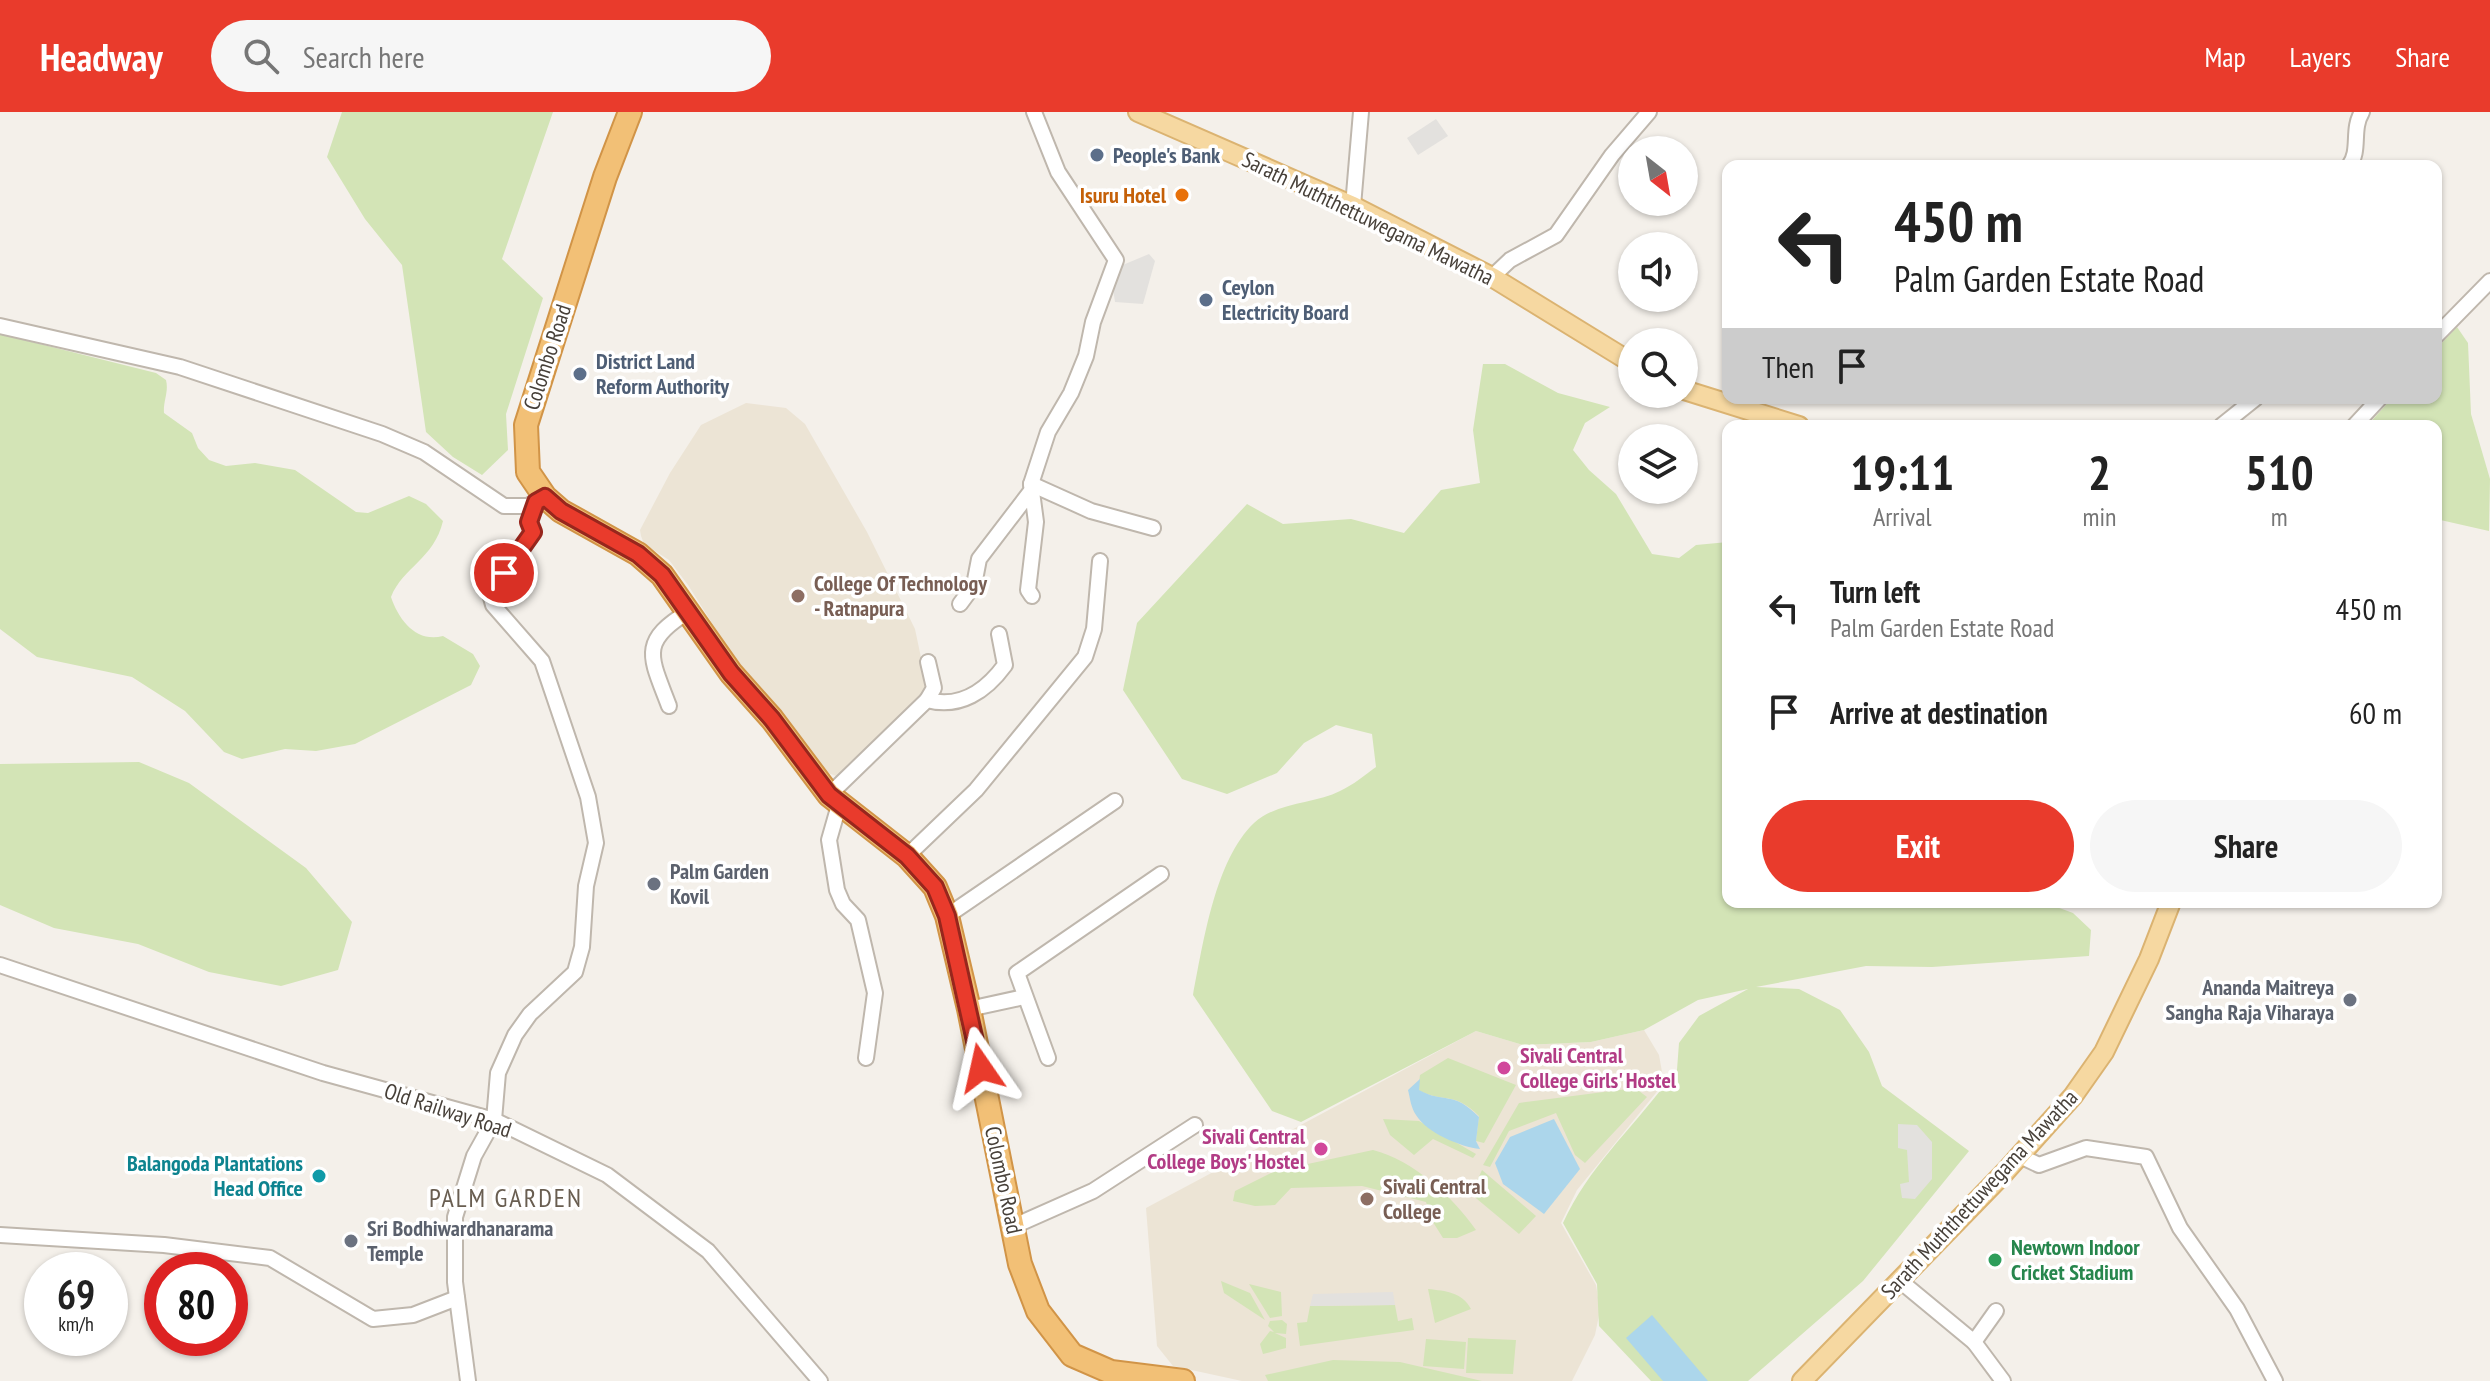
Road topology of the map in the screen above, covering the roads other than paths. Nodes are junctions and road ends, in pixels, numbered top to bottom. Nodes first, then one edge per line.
1 (630, 112) edge
2 (1034, 112) edge
3 (1138, 112) edge
4 (1361, 112) edge
5 (1649, 112) edge
6 (2362, 112) edge
7 (2354, 160) edge
8 (1353, 206) junction
9 (1492, 277) junction
10 (2490, 281) edge
11 (0, 326) edge
12 (2442, 330) edge
13 (1618, 354) edge
14 (1698, 394) edge
15 (1722, 402) edge
16 (1729, 404) edge
17 (2248, 404) edge
18 (2374, 404) edge
19 (1780, 420) edge
20 (2228, 420) edge
21 (2360, 420) edge
22 (1031, 487) junction
23 (540, 500) junction
24 (1153, 528) dead end
25 (1100, 561) dead end
26 (1032, 596) dead end
27 (960, 604) dead end
28 (688, 612) junction
29 (999, 634) dead end
30 (928, 662) dead end
31 (927, 700) junction
32 (669, 706) dead end
33 (834, 800) junction
34 (1115, 801) dead end
35 (907, 856) junction
36 (1161, 874) dead end
37 (2169, 908) edge
38 (947, 916) junction
39 (0, 965) edge
40 (1024, 997) junction
41 (969, 1009) junction
42 (866, 1058) dead end
43 (1048, 1058) dead end
44 (494, 1120) junction
45 (1195, 1125) dead end
46 (2020, 1156) junction
47 (1014, 1226) junction
48 (0, 1235) edge
49 (1899, 1280) junction
50 (457, 1298) junction
51 (1996, 1311) dead end
52 (1974, 1342) junction
53 (468, 1381) edge
54 (820, 1381) edge
55 (1183, 1381) edge
56 (1802, 1381) edge
57 (2003, 1381) edge
58 (2275, 1381) edge

1 - 23 highway, Colombo Road
2 - 22 street
3 - 8 main road, Sarath Muththettuwegama Mawatha
4 - 8 street
5 - 9 street
6 - 7 street
8 - 9 main road, Sarath Muththettuwegama Mawatha
9 - 13 main road, Sarath Muththettuwegama Mawatha
10 - 12 street
11 - 23 street
14 - 15 main road
16 - 19 main road
17 - 20 street
18 - 21 street
22 - 24 street
22 - 26 street
22 - 27 street
23 - 28 highway, Colombo Road
23 - 44 street
25 - 35 street
28 - 32 street
28 - 33 highway, Colombo Road
29 - 31 street
30 - 31 street
31 - 33 street
33 - 35 highway, Colombo Road
33 - 42 street
34 - 38 street
35 - 38 highway, Colombo Road
36 - 40 street
37 - 46 main road, Sarath Muththettuwegama Mawatha
38 - 41 highway, Colombo Road
39 - 44 street, Old Railway Road
40 - 41 street
40 - 43 street
41 - 47 highway, Colombo Road
44 - 50 street
44 - 54 street, Old Railway Road
45 - 47 street
46 - 49 main road, Sarath Muththettuwegama Mawatha
46 - 58 street
47 - 55 highway, Colombo Road
48 - 50 street
49 - 52 street
49 - 56 main road, Sarath Muththettuwegama Mawatha
50 - 53 street
51 - 52 street
52 - 57 street

